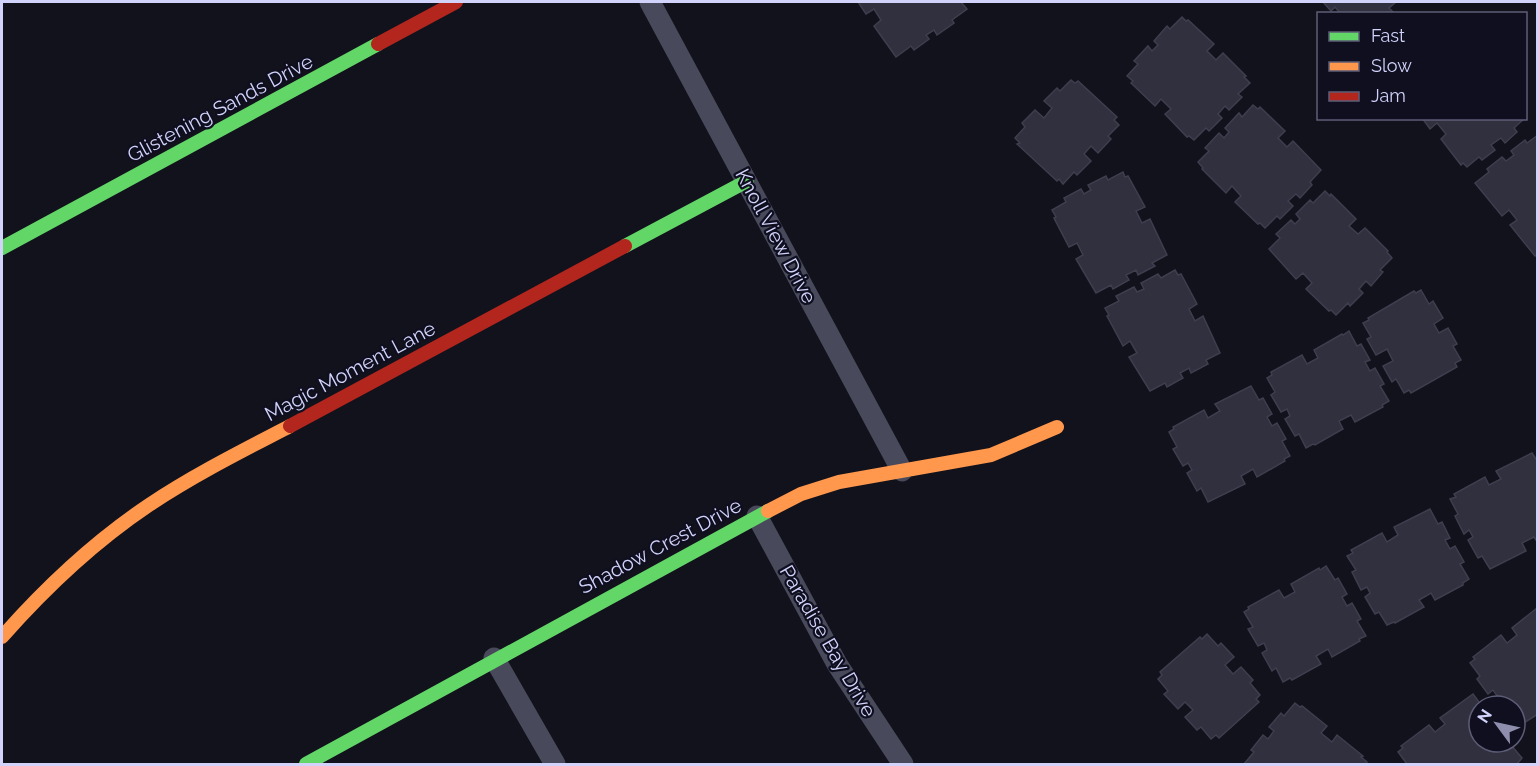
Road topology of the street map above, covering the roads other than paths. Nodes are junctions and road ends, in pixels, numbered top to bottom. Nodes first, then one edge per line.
1 (456, 2) edge
2 (650, 2) edge
3 (747, 181) junction
4 (2, 248) edge
5 (1057, 427) dead end
6 (902, 471) junction
7 (757, 516) junction
8 (2, 637) edge
9 (494, 658) junction
10 (306, 765) edge
11 (555, 765) edge
12 (903, 765) edge

1 - 4 street, Glistening Sands Drive
2 - 3 street, Knoll View Drive
3 - 6 street, Knoll View Drive
3 - 8 street, Magic Moment Lane
5 - 6 street, Shadow Crest Drive
6 - 7 street, Shadow Crest Drive
7 - 9 street, Shadow Crest Drive
7 - 12 street, Paradise Bay Drive
9 - 10 street, Shadow Crest Drive
9 - 11 street

